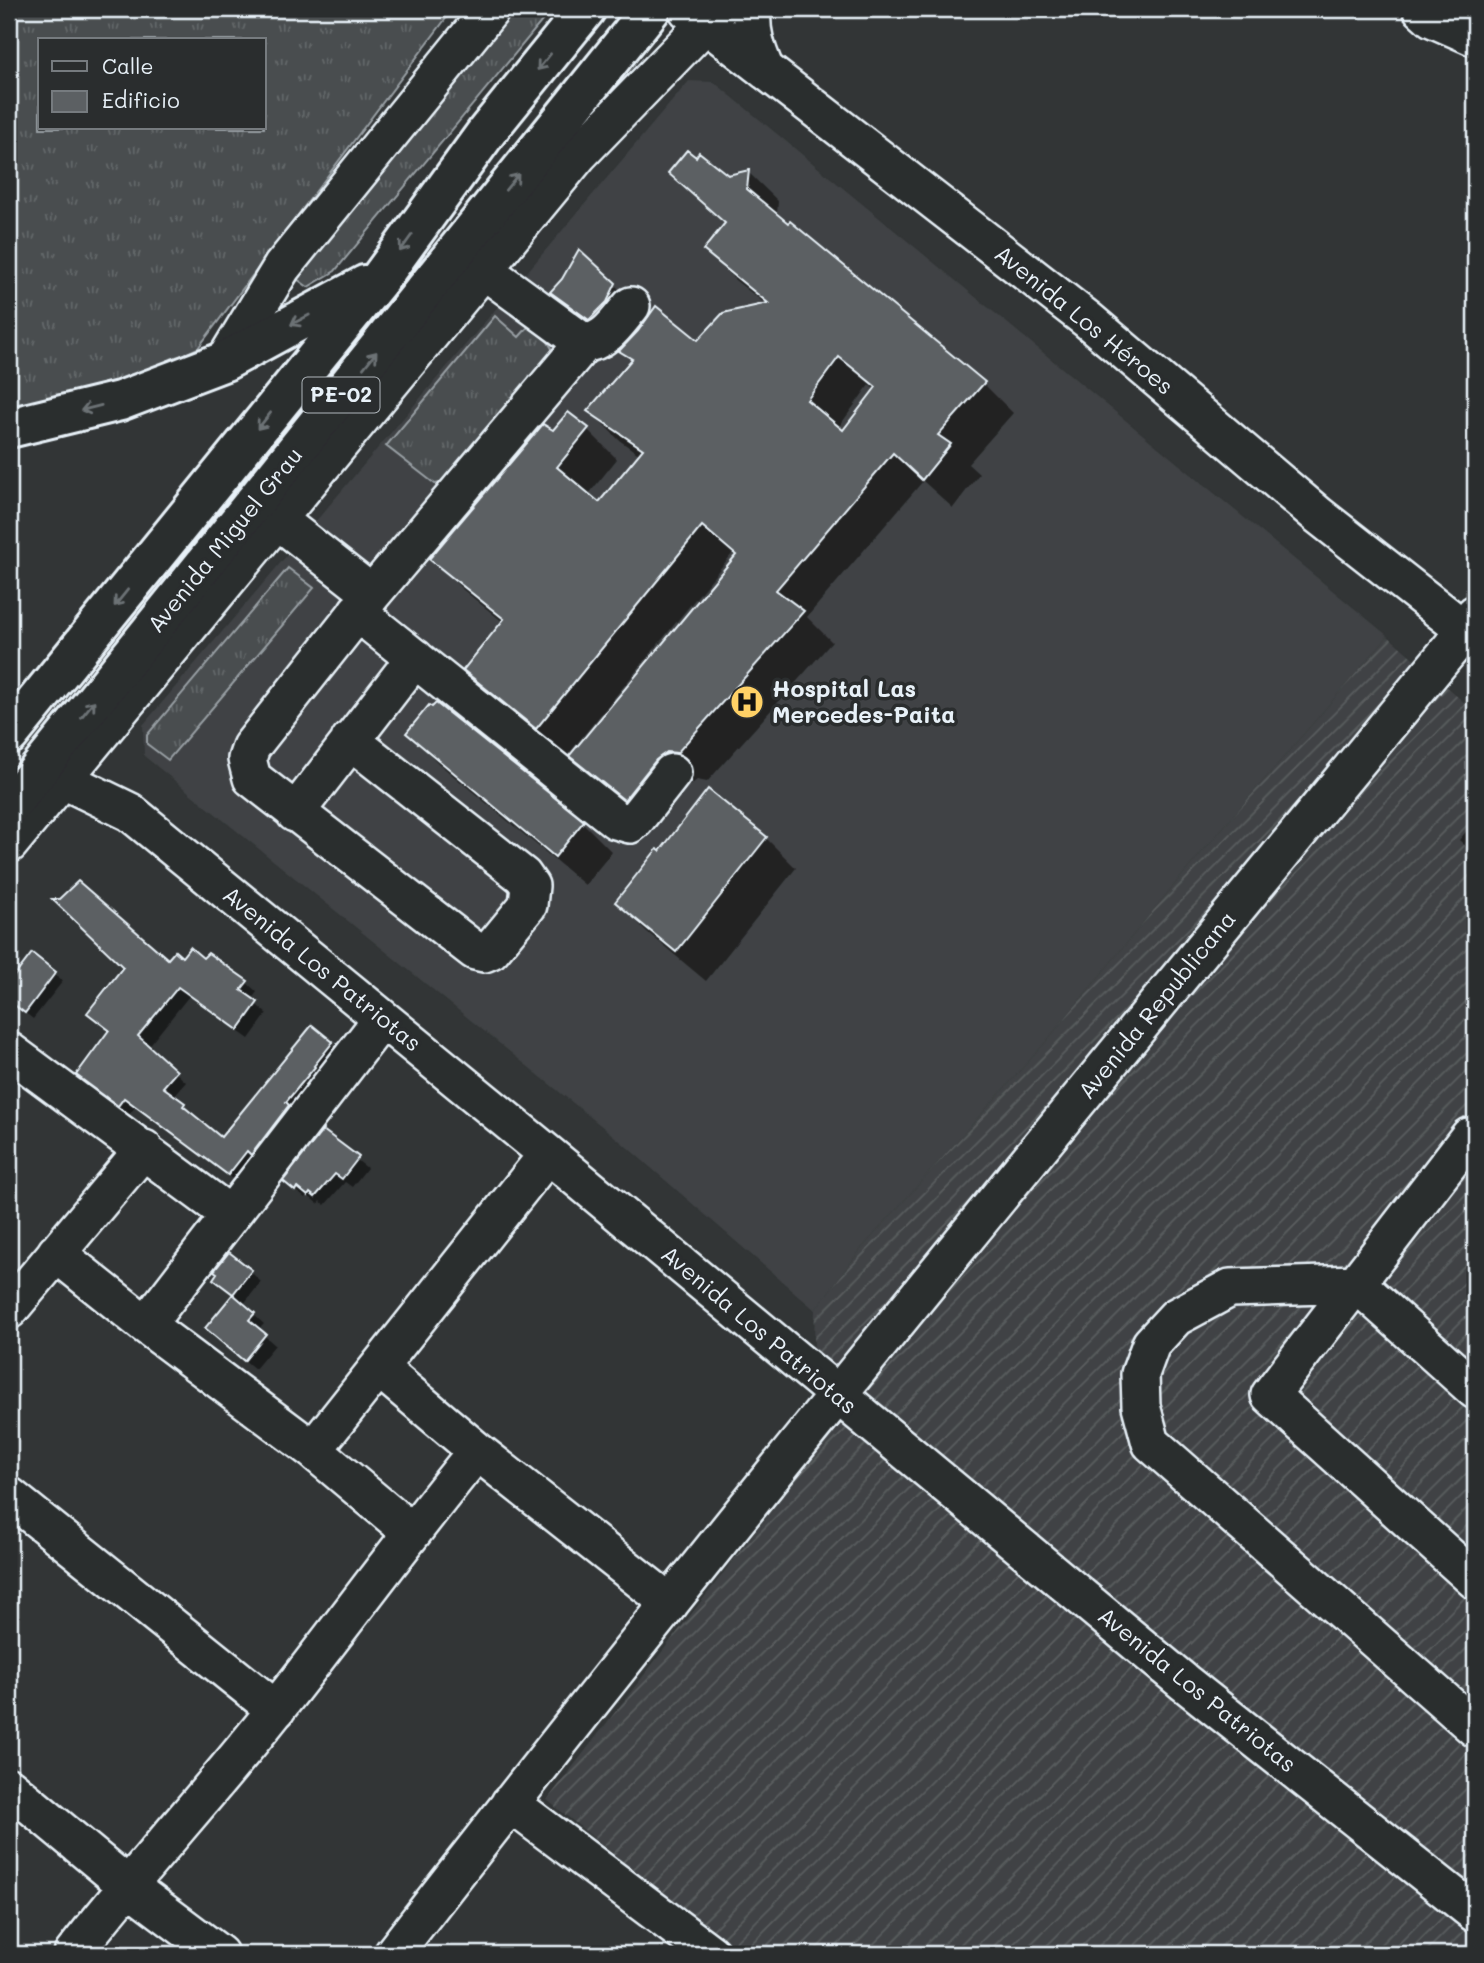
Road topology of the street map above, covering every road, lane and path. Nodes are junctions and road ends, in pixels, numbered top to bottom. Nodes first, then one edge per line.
1 (491, 9) edge
2 (586, 9) edge
3 (650, 9) edge
4 (752, 9) edge
5 (1422, 9) edge
6 (703, 14) edge
7 (1475, 37) edge
8 (765, 70) junction
9 (484, 270) junction
10 (382, 276) junction
11 (631, 306) dead end
12 (584, 343) junction
13 (225, 361) junction
14 (9, 428) edge
15 (278, 520) junction
16 (365, 603) junction
17 (1472, 627) edge
18 (415, 658) junction
19 (9, 735) edge
20 (350, 740) junction
21 (671, 773) dead end
22 (33, 789) edge
23 (295, 813) junction
24 (9, 844) edge
25 (382, 1018) junction
26 (9, 1051) edge
27 (1475, 1138) edge
28 (144, 1149) junction
29 (548, 1154) junction
30 (229, 1214) junction
31 (56, 1253) junction
32 (1357, 1284) junction
33 (9, 1310) edge
34 (146, 1325) junction
35 (379, 1368) junction
36 (1475, 1390) edge
37 (837, 1394) junction
38 (313, 1450) junction
39 (477, 1451) junction
40 (9, 1496) edge
41 (411, 1532) junction
42 (1475, 1580) edge
43 (670, 1603) junction
44 (276, 1710) junction
45 (1475, 1728) edge
46 (9, 1787) edge
47 (510, 1803) junction
48 (127, 1885) junction
49 (1475, 1913) edge
50 (701, 1951) edge
51 (72, 1954) edge
52 (219, 1954) edge
53 (393, 1954) edge

1 - 13 street
2 -> 10 highway, Avenida Miguel Grau / PE-02
22 -> 3 highway, Avenida Miguel Grau / PE-02
4 - 8 street
5 - 7 street
6 - 8 street, Avenida Los Héroes
6 - 9 street, Avenida Miguel Grau
8 - 17 street, Avenida Los Héroes
9 - 12 street
9 - 15 street, Avenida Miguel Grau
10 -> 13 highway, PE-02
10 -> 19 highway, Avenida Miguel Grau / PE-02
11 - 12 street
12 - 16 street
13 -> 14 highway, PE-02
15 - 16 street
15 - 22 street, Avenida Miguel Grau
16 - 18 street
16 - 23 street
17 - 37 street, Avenida Republicana
18 - 20 street
18 - 21 street
20 - 23 street
20 - 23 street
22 - 24 street
22 - 25 street, Avenida Los Patriotas
25 - 29 street, Avenida Los Patriotas
25 - 30 street
26 - 28 street
27 - 32 street
28 - 30 street
28 - 31 street
29 - 35 street
29 - 37 street, Avenida Los Patriotas
30 - 34 street
31 - 33 street
31 - 34 street
32 - 36 street
32 - 42 street
32 - 45 street
34 - 38 street
35 - 38 street
35 - 39 street
37 - 43 street, Avenida Republicana
37 - 49 street, Avenida Los Patriotas
38 - 41 street
39 - 41 street
39 - 43 street
40 - 44 street
41 - 44 street
43 - 47 street, Avenida Republicana
44 - 48 street
46 - 48 street
47 - 50 street
47 - 53 street, Avenida Republicana
48 - 51 street
48 - 52 street

